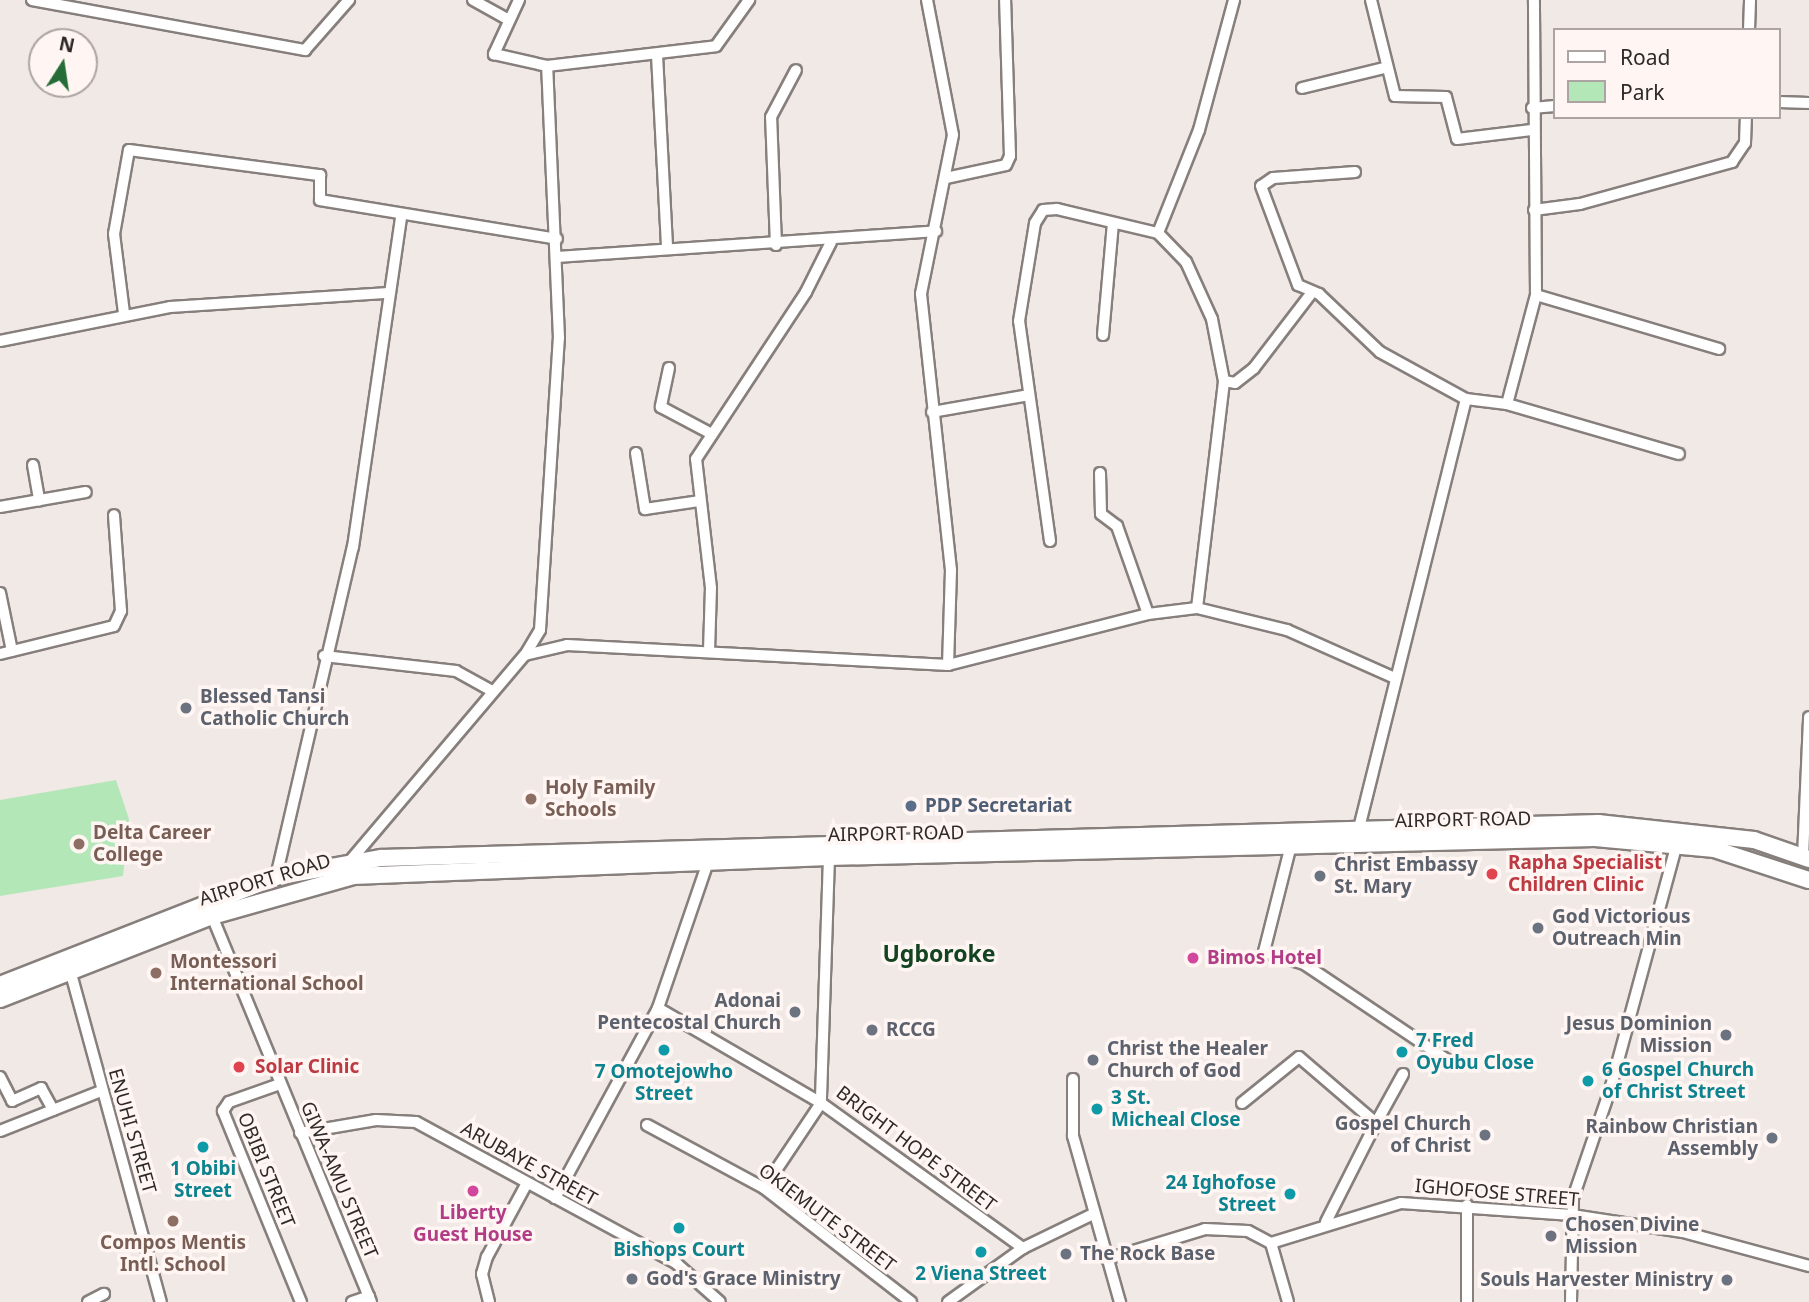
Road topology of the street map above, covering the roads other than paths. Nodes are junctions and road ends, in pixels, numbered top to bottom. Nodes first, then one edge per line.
1 (32, 0) edge
2 (349, 0) edge
3 (473, 0) edge
4 (519, 0) edge
5 (749, 0) edge
6 (927, 0) edge
7 (1005, 0) edge
8 (1234, 0) edge
9 (1371, 0) edge
10 (1534, 0) edge
11 (1750, 0) edge
12 (509, 20) junction
13 (1749, 28) edge
14 (657, 55) junction
15 (547, 66) junction
16 (1384, 68) junction
17 (796, 70) dead end
18 (1302, 88) dead end
19 (1781, 103) edge
20 (1809, 103) edge
21 (1554, 106) edge
22 (1532, 108) junction
23 (1746, 119) edge
24 (1531, 130) junction
25 (1355, 172) dead end
26 (946, 178) junction
27 (1534, 210) junction
28 (401, 217) junction
29 (1113, 223) junction
30 (936, 231) junction
31 (1158, 233) junction
32 (557, 239) junction
33 (831, 242) junction
34 (776, 245) junction
35 (667, 249) junction
36 (558, 257) junction
37 (389, 293) junction
38 (1310, 295) junction
39 (1536, 295) junction
40 (124, 313) junction
41 (1103, 335) dead end
42 (0, 341) edge
43 (1719, 349) dead end
44 (669, 368) dead end
45 (1224, 381) junction
46 (1029, 395) junction
47 (1466, 400) junction
48 (1507, 404) junction
49 (932, 412) junction
50 (708, 432) junction
51 (636, 453) dead end
52 (1679, 454) dead end
53 (33, 465) dead end
54 (1100, 473) dead end
55 (86, 492) dead end
56 (39, 500) junction
57 (700, 501) junction
58 (0, 507) edge
59 (114, 515) dead end
60 (1050, 541) dead end
61 (0, 593) edge
62 (1198, 608) junction
63 (1148, 614) junction
64 (709, 651) junction
65 (6, 652) edge
66 (525, 655) junction
67 (324, 656) junction
68 (948, 665) junction
69 (1395, 678) junction
70 (490, 690) junction
71 (1809, 717) edge
72 (1359, 828) junction
73 (1677, 844) junction
74 (1290, 845) junction
75 (506, 853) junction
76 (829, 857) junction
77 (1806, 858) edge
78 (350, 861) junction
79 (708, 862) junction
80 (506, 870) junction
81 (276, 877) junction
82 (1809, 880) edge
83 (212, 916) junction
84 (70, 970) junction
85 (0, 985) edge
86 (0, 999) edge
87 (658, 1008) junction
88 (1452, 1062) dead end
89 (1403, 1074) dead end
90 (0, 1077) edge
91 (1073, 1079) dead end
92 (280, 1084) junction
93 (101, 1091) junction
94 (821, 1103) junction
95 (1242, 1103) dead end
96 (53, 1110) junction
97 (1376, 1123) junction
98 (647, 1125) dead end
99 (0, 1131) edge
100 (300, 1133) junction
101 (527, 1183) junction
102 (764, 1188) junction
103 (555, 1198) junction
104 (1467, 1205) junction
105 (1093, 1214) junction
106 (1572, 1215) junction
107 (1326, 1222) junction
108 (1271, 1243) junction
109 (1023, 1248) junction
110 (1107, 1259) junction
111 (1809, 1266) edge
112 (104, 1294) dead end
113 (370, 1299) edge
114 (88, 1302) edge
115 (161, 1302) edge
116 (301, 1302) edge
117 (352, 1302) edge
118 (489, 1302) edge
119 (720, 1302) edge
120 (911, 1302) edge
121 (948, 1302) edge
122 (1120, 1302) edge
123 (1288, 1302) edge
124 (1467, 1302) edge
125 (1571, 1302) edge

1 - 2 street
3 - 12 street
4 - 12 street
5 - 14 street
6 - 26 street
7 - 26 street
8 - 31 street
9 - 16 street
10 - 22 street
11 - 13 street
12 - 15 street
14 - 15 street
14 - 35 street
15 - 32 street
16 - 18 street
16 - 24 street
17 - 34 street
19 - 20 street
21 - 22 street
22 - 24 street
23 - 27 street
24 - 27 street
25 - 38 street
26 - 30 street
27 - 39 street
28 - 32 street
28 - 37 street
28 - 40 street
29 - 31 street
29 - 41 street
29 - 46 street
30 - 33 street
30 - 49 street
31 - 45 street
32 - 36 street
33 - 34 street
33 - 50 street
34 - 35 street
35 - 36 street
36 - 66 street
37 - 40 street
37 - 67 street
38 - 45 street
38 - 47 street
39 - 43 street
39 - 48 street
40 - 42 street
44 - 50 street
45 - 62 street
46 - 49 street
46 - 60 street
47 - 48 street
47 - 69 street
48 - 52 street
49 - 68 street
50 - 57 street
51 - 57 street
53 - 56 street
54 - 63 street
55 - 56 street
56 - 58 street
57 - 64 street
59 - 65 street
61 - 65 street
62 - 63 street
62 - 69 street
63 - 68 street
64 - 66 street
64 - 68 street
66 - 70 street
67 - 70 street
67 - 81 street
69 - 72 street
70 - 78 street
71 - 77 street
72 - 75 main road, AIRPORT ROAD
72 - 77 main road, AIRPORT ROAD
73 - 74 main road, AIRPORT ROAD
73 - 82 main road, AIRPORT ROAD
73 - 106 street
74 - 76 main road, AIRPORT ROAD
74 - 88 street
75 - 78 main road, AIRPORT ROAD
75 - 80 main road
76 - 79 main road, AIRPORT ROAD
76 - 94 street, BRIGHT HOPE STREET
78 - 81 main road, AIRPORT ROAD
79 - 80 main road, AIRPORT ROAD
79 - 87 street
80 - 83 main road, AIRPORT ROAD
81 - 85 main road, AIRPORT ROAD
83 - 84 main road, AIRPORT ROAD
83 - 92 street, GIWA-AMU STREET
84 - 86 main road, AIRPORT ROAD
84 - 93 street, ENUHI STREET
87 - 94 street
87 - 103 street
89 - 97 street
90 - 96 street
91 - 105 street
92 - 100 street, GIWA-AMU STREET
92 - 116 street, OBIBI STREET
93 - 96 street
93 - 115 street, ENUHI STREET
94 - 102 street
94 - 109 street, BRIGHT HOPE STREET
95 - 97 street
96 - 99 street
97 - 107 street
98 - 102 street, OKIEMUTE STREET
100 - 101 street, ARUBAYE STREET
100 - 113 street, GIWA-AMU STREET
101 - 103 street, ARUBAYE STREET
101 - 118 street
102 - 120 street, OKIEMUTE STREET
103 - 119 street, ARUBAYE STREET
104 - 106 street, IGHOFOSE STREET
104 - 107 street, IGHOFOSE STREET
104 - 124 street
105 - 109 street
105 - 110 street
106 - 111 street, IGHOFOSE STREET
106 - 125 street
107 - 108 street, IGHOFOSE STREET
108 - 110 street
108 - 123 street
109 - 121 street
110 - 122 street
112 - 114 street
113 - 117 street

